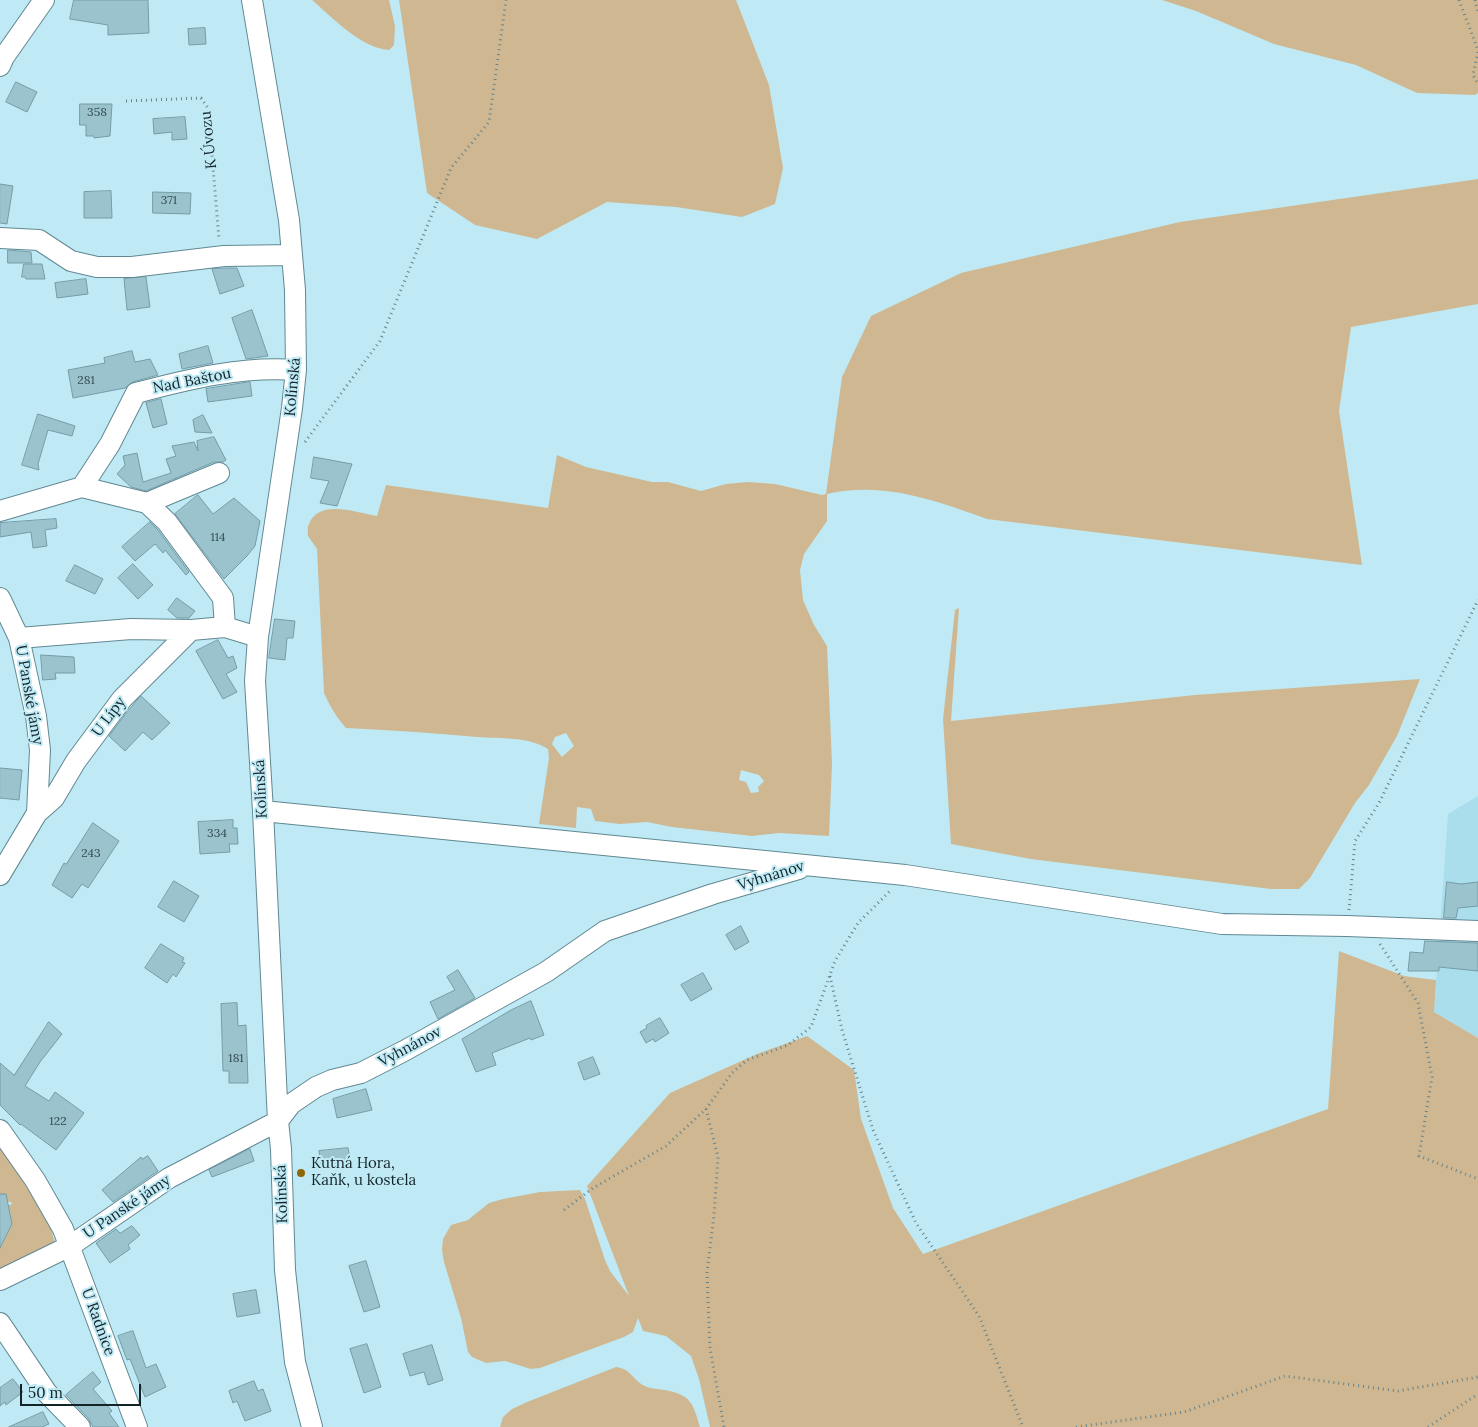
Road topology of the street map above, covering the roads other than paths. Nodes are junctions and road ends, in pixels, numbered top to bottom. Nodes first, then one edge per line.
1 (44, 0) edge
2 (252, 0) edge
3 (0, 66) edge
4 (0, 238) edge
5 (292, 255) junction
6 (296, 370) junction
7 (219, 473) dead end
8 (82, 487) junction
9 (147, 502) junction
10 (0, 511) edge
11 (0, 598) edge
12 (225, 627) junction
13 (191, 630) junction
14 (258, 637) junction
15 (18, 638) junction
16 (263, 811) junction
17 (37, 813) junction
18 (811, 865) junction
19 (0, 875) edge
20 (1478, 931) edge
21 (278, 1121) junction
22 (0, 1130) edge
23 (70, 1246) junction
24 (0, 1280) edge
25 (0, 1323) edge
26 (80, 1427) edge
27 (137, 1427) edge
28 (312, 1427) edge

1 - 3 street
2 - 5 street, Kolínská
4 - 5 street
5 - 6 street, Kolínská
6 - 8 street, Nad Baštou
6 - 14 street, Kolínská
7 - 9 street
8 - 9 street
8 - 10 street
9 - 12 street
11 - 15 street, U Panské jámy
12 - 13 street
12 - 14 street
13 - 15 street
13 - 17 street, U Lípy
14 - 16 street, Kolínská
15 - 17 street, U Panské jámy
16 - 18 street, Vyhnánov
16 - 21 street, Kolínská
17 - 19 street, U Panské jámy
18 - 20 street
18 - 21 street, Vyhnánov
21 - 23 street, U Panské jámy
21 - 28 street, Kolínská
22 - 23 street, U Panské jámy
23 - 24 street
23 - 27 street, U Radnice
25 - 26 street

